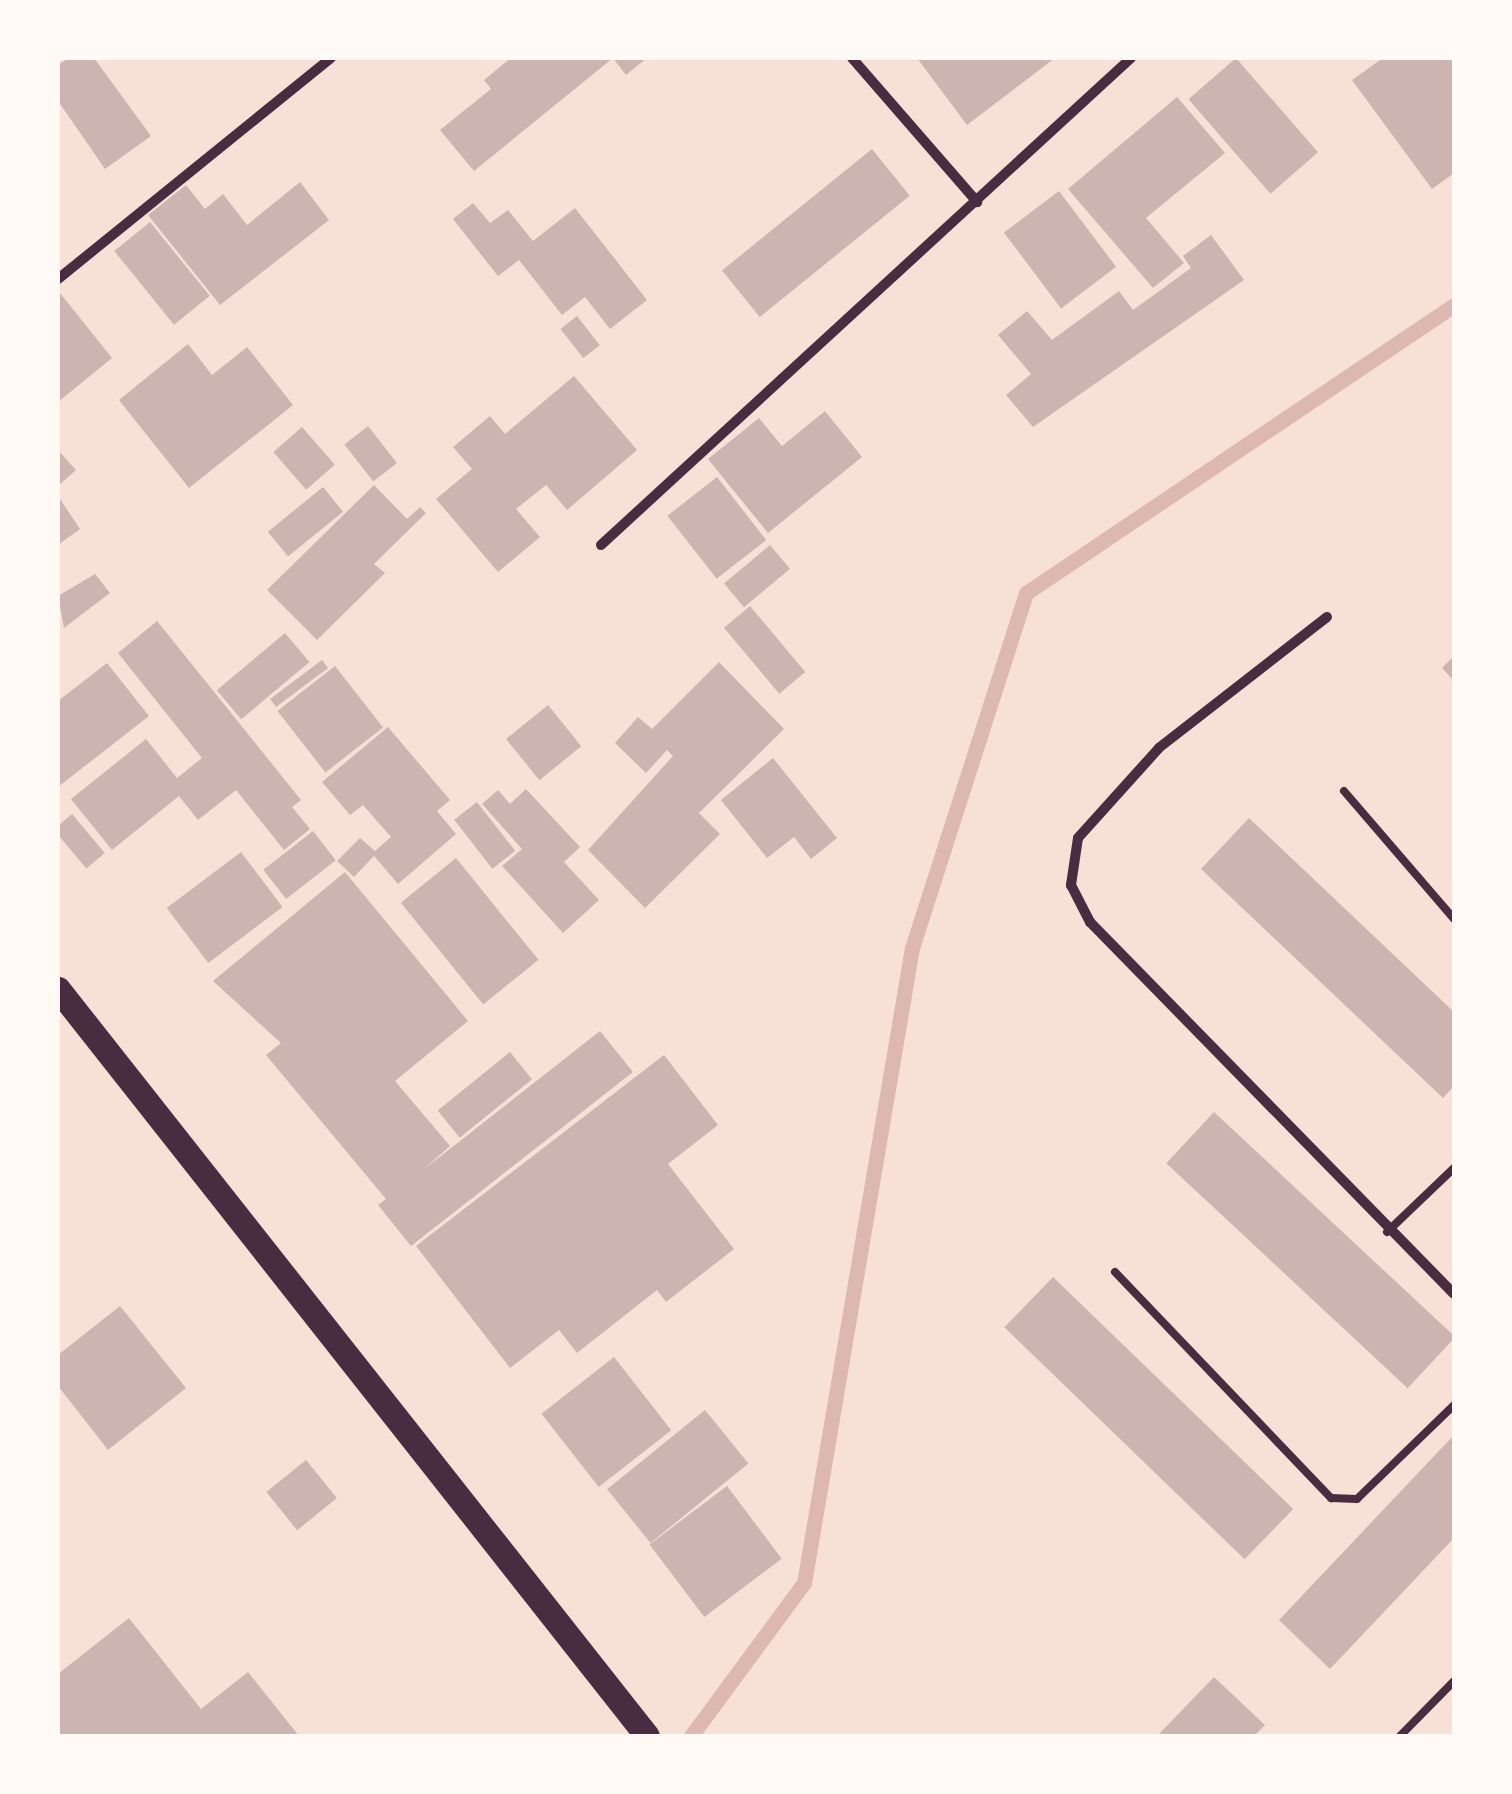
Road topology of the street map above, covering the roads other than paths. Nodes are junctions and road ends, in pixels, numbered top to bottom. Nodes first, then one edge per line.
1 (331, 58) edge
2 (852, 58) edge
3 (1131, 58) edge
4 (978, 202) junction
5 (58, 279) edge
6 (601, 545) dead end
7 (1327, 617) dead end
8 (1344, 791) dead end
9 (1454, 919) edge
10 (58, 989) edge
11 (1454, 1168) edge
12 (1387, 1232) junction
13 (1115, 1272) dead end
14 (1454, 1294) edge
15 (1454, 1405) edge
16 (1454, 1680) edge
17 (646, 1736) edge
18 (1400, 1736) edge

1 - 5 street
2 - 4 street
3 - 4 street
4 - 6 street
7 - 12 street
8 - 9 lane
10 - 17 main road
11 - 12 lane
12 - 14 street
13 - 15 lane
16 - 18 lane

